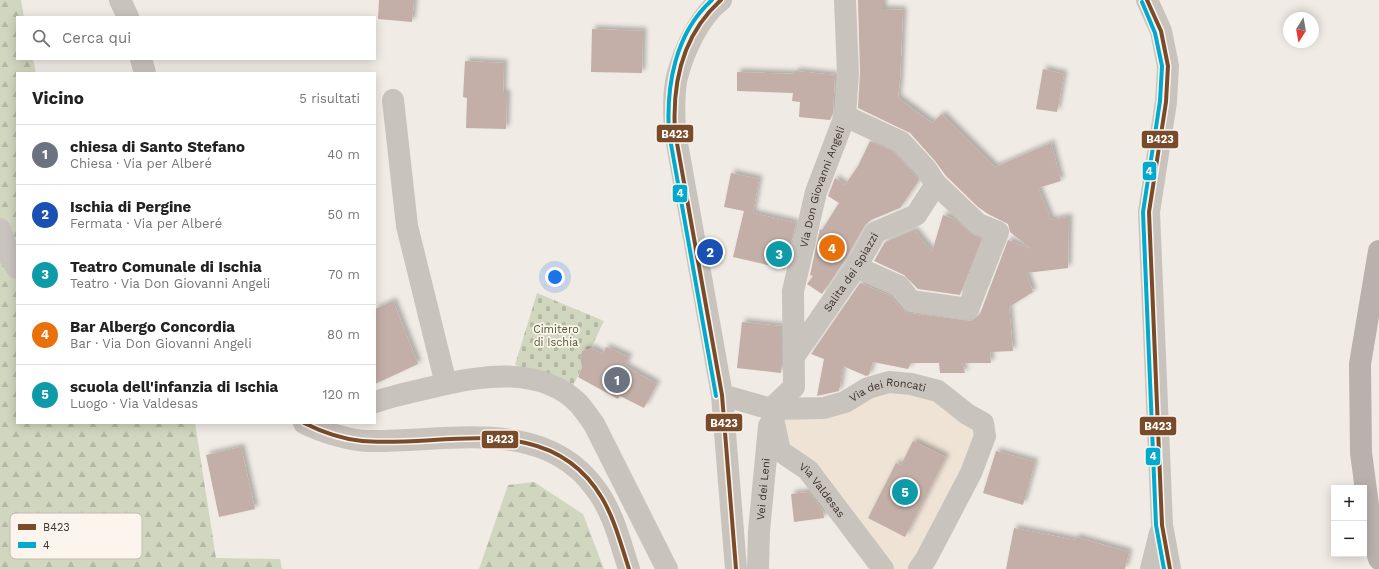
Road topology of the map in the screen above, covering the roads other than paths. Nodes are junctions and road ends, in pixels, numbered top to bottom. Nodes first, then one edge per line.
1 (120, 0) edge
2 (132, 0) edge
3 (721, 0) edge
4 (845, 0) edge
5 (1147, 0) edge
6 (701, 8) edge
7 (128, 16) edge
8 (129, 16) edge
9 (141, 60) edge
10 (145, 72) edge
11 (393, 100) dead end
12 (845, 116) junction
13 (936, 184) junction
14 (0, 229) edge
15 (1379, 251) edge
16 (16, 266) edge
17 (856, 267) junction
18 (795, 354) junction
19 (446, 384) junction
20 (722, 395) junction
21 (376, 402) edge
22 (771, 409) junction
23 (307, 424) edge
24 (350, 430) edge
25 (1162, 525) junction
26 (1379, 559) edge
27 (629, 569) edge
28 (667, 569) edge
29 (736, 569) edge
30 (758, 569) edge
31 (883, 569) edge
32 (918, 569) edge
33 (1151, 569) edge
34 (1170, 569) edge

1 - 7 street
2 - 8 street
3 - 6 street
4 - 12 street, Via Don Giovanni Angeli
5 - 25 street
6 - 20 street
9 - 10 street
11 - 19 street
12 - 13 street
12 - 18 street, Via Don Giovanni Angeli
13 - 17 street, Salita dei Spiazzi
13 - 17 street
14 - 16 street
15 - 26 main road
17 - 18 street, Salita dei Spiazzi
18 - 22 street, Via Don Giovanni Angeli
19 - 21 street
19 - 28 street
20 - 22 street
20 - 29 street
22 - 30 street, Vei dei Leni
22 - 31 street, Via Valdesas
22 - 32 street, Via dei Roncati
23 - 24 street
24 - 27 street
25 - 33 street
25 - 34 street

